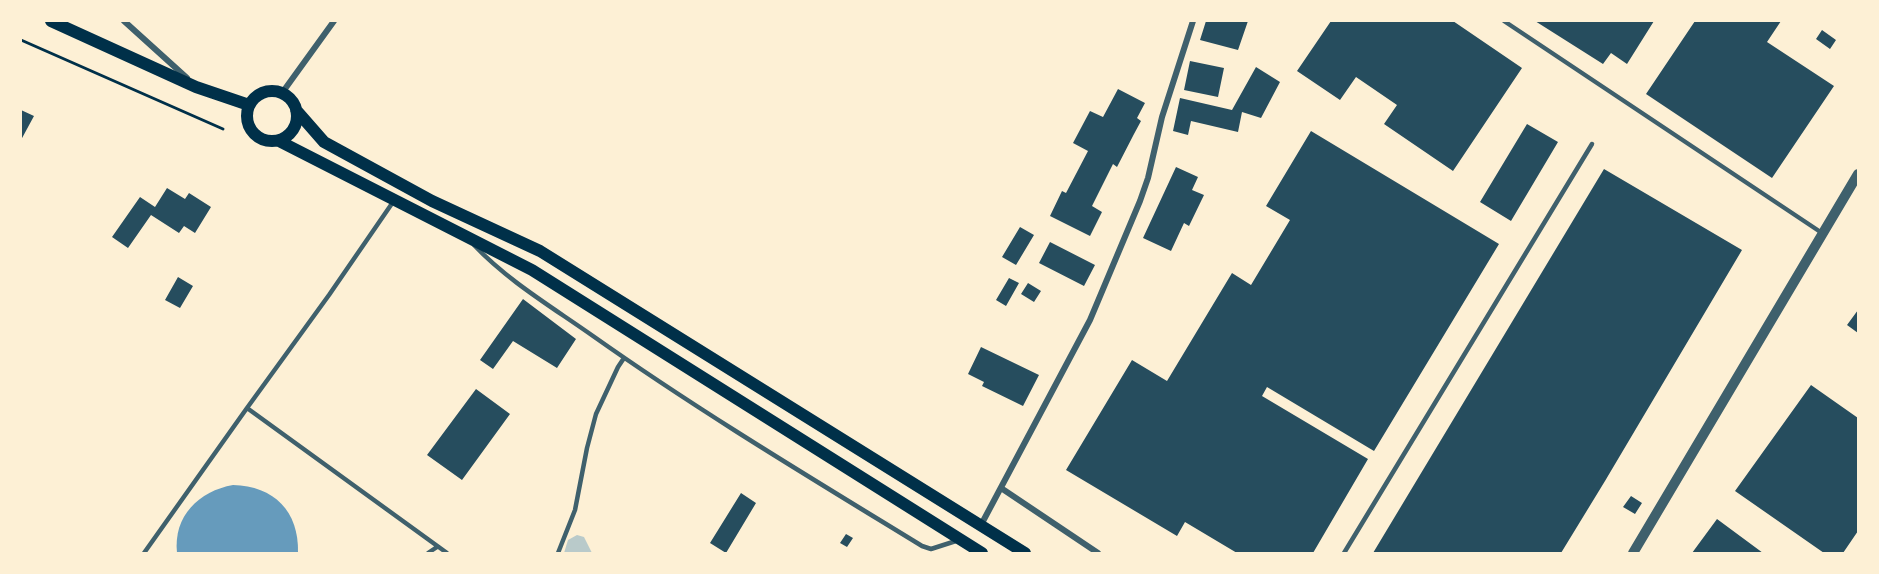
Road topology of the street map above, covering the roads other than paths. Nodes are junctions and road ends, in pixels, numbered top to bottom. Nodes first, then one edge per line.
1 (51, 21) edge
2 (124, 21) edge
3 (334, 21) edge
4 (1193, 21) edge
5 (1504, 21) edge
6 (196, 87) junction
7 (282, 93) junction
8 (249, 105) junction
9 (296, 110) junction
10 (279, 141) junction
11 (1592, 144) dead end
12 (1858, 174) edge
13 (395, 200) junction
14 (1822, 233) junction
15 (464, 235) junction
16 (624, 358) junction
17 (247, 408) junction
18 (1001, 488) junction
19 (981, 525) junction
20 (960, 539) junction
21 (437, 547) junction
22 (144, 553) edge
23 (428, 553) edge
24 (447, 553) edge
25 (558, 553) edge
26 (982, 553) edge
27 (1025, 553) edge
28 (1098, 553) edge
29 (1344, 553) edge
30 (1633, 553) edge

1 - 6 main road
2 - 6 street
3 - 7 street
4 - 18 street
5 - 14 lane
6 - 8 main road
7 - 8 main road
7 - 9 main road
8 - 10 main road
9 - 10 main road
9 - 19 main road
10 - 13 main road
11 - 29 lane
12 - 14 street
13 - 15 main road
13 - 17 lane
14 - 30 street
15 - 16 lane
15 - 20 main road
16 - 20 lane
16 - 25 lane
17 - 21 lane
17 - 22 lane
18 - 19 street
18 - 28 street
19 - 27 main road
20 - 26 main road
21 - 23 lane
21 - 24 lane

